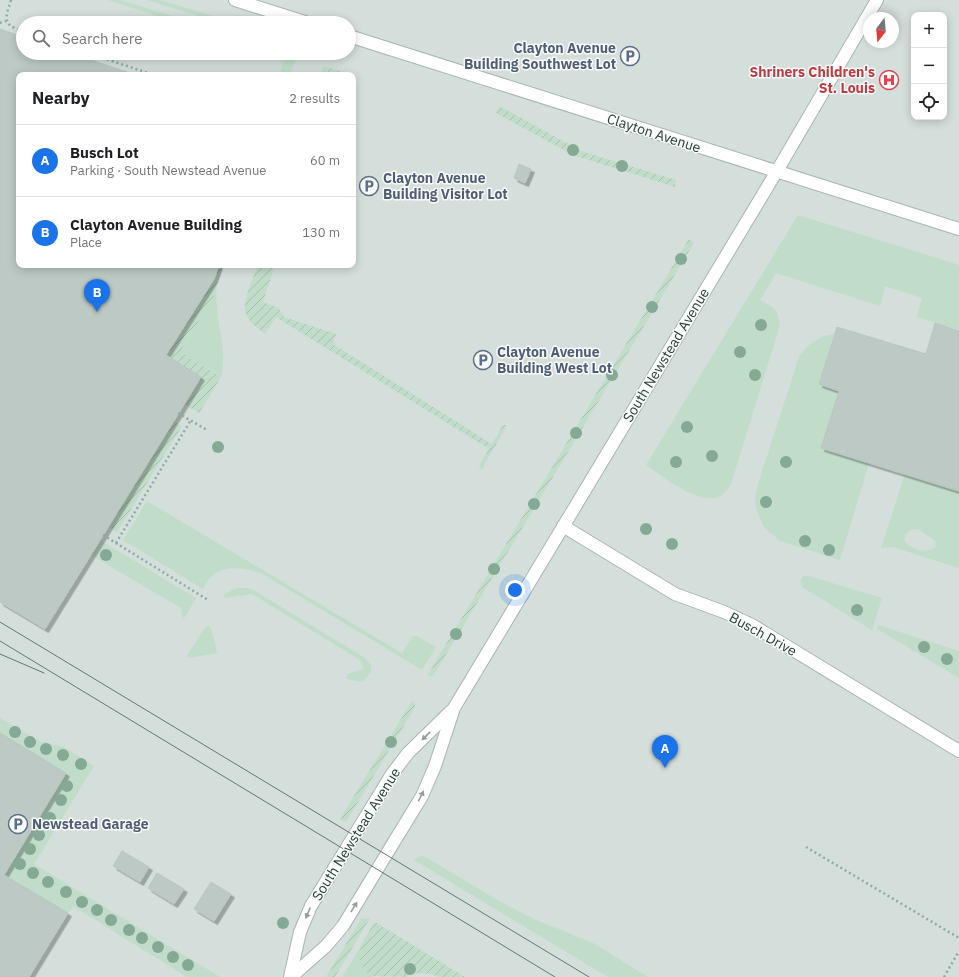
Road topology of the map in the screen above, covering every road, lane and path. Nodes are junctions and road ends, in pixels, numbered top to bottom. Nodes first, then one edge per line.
1 (11, 0) edge
2 (235, 0) edge
3 (877, 0) edge
4 (286, 16) edge
5 (6, 21) junction
6 (0, 23) edge
7 (16, 29) edge
8 (356, 38) edge
9 (109, 60) edge
10 (145, 72) edge
11 (776, 171) junction
12 (959, 229) edge
13 (178, 413) dead end
14 (191, 420) junction
15 (207, 430) dead end
16 (563, 526) junction
17 (103, 536) dead end
18 (116, 544) junction
19 (208, 600) dead end
20 (454, 708) junction
21 (959, 751) edge
22 (806, 847) dead end
23 (959, 938) edge
24 (959, 951) edge
25 (290, 977) edge
26 (944, 977) edge

1 - 5 path
2 - 4 street
3 - 11 street, South Newstead Avenue
5 - 6 path
5 - 7 path
8 - 11 street, Clayton Avenue
9 - 10 path
11 - 12 street, Clayton Avenue
11 - 16 street, South Newstead Avenue
13 - 14 path
14 - 15 path
14 - 18 path
16 - 20 street, South Newstead Avenue
16 - 21 street, Busch Drive
17 - 18 path
18 - 19 path
25 -> 20 street, South Newstead Avenue
20 -> 25 street, South Newstead Avenue
22 - 23 path
24 - 26 path

